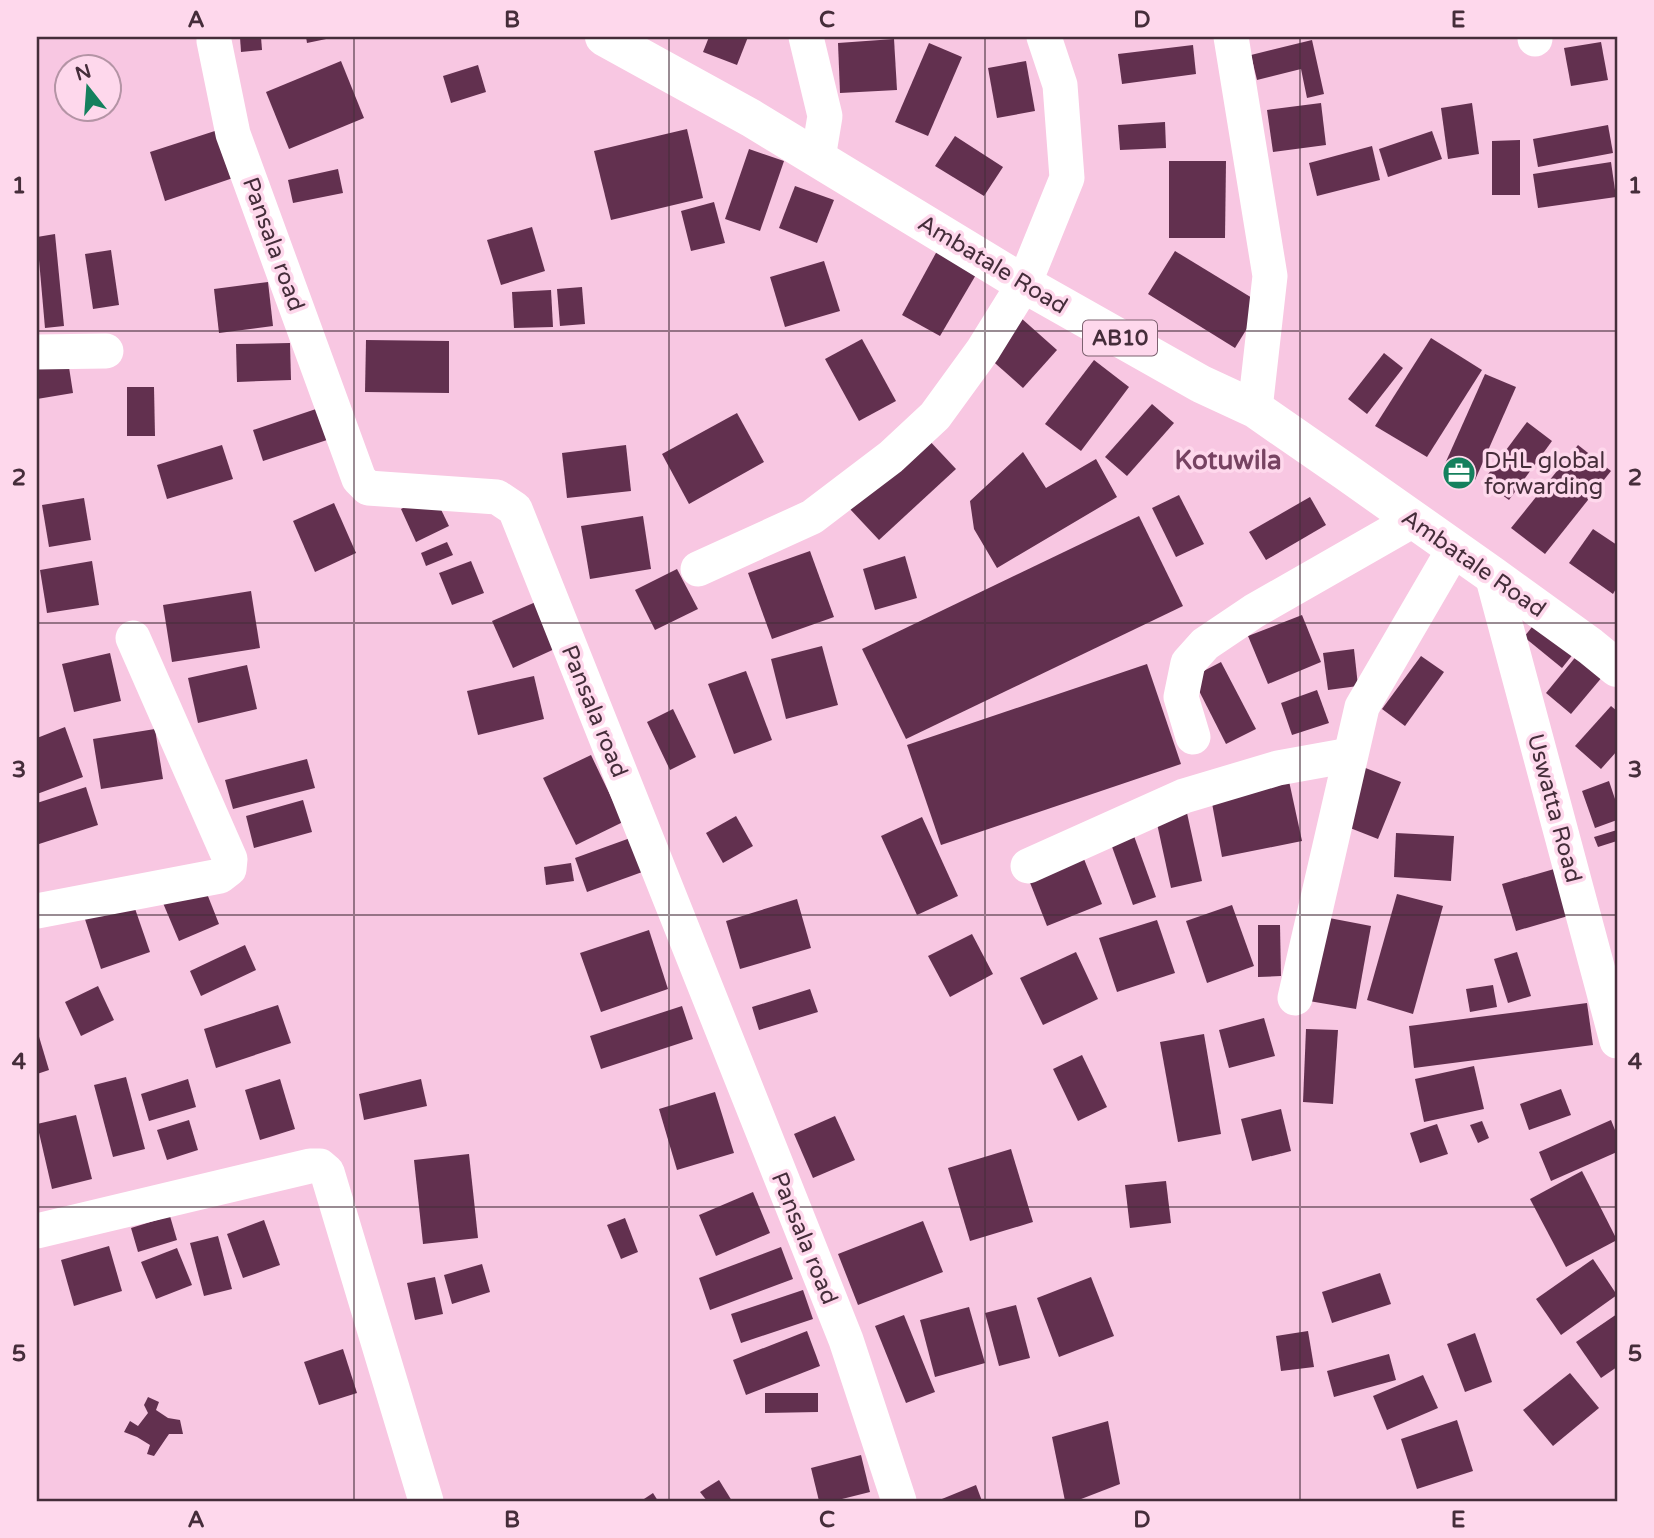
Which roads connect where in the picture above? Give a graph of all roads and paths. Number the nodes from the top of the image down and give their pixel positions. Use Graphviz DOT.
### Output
graph roads {
  1 [pos="214,37"];
  2 [pos="604,37"];
  3 [pos="806,37"];
  4 [pos="1044,37"];
  5 [pos="1231,37"];
  6 [pos="818,158"];
  7 [pos="1024,284"];
  8 [pos="106,351"];
  9 [pos="37,352"];
  10 [pos="1255,409"];
  11 [pos="1413,520"];
  12 [pos="1454,549"];
  13 [pos="698,569"];
  14 [pos="1492,575"];
  15 [pos="133,638"];
  16 [pos="1617,668"];
  17 [pos="1193,737"];
  18 [pos="1350,755"];
  19 [pos="1028,866"];
  20 [pos="37,911"];
  21 [pos="1295,998"];
  22 [pos="1617,1041"];
  23 [pos="37,1231"];
  24 [pos="426,1501"];
  25 [pos="899,1501"];
  1 -- 25 [label="street, Pansala road"];
  2 -- 6 [label="main road, Ambatale Road / AB10"];
  3 -- 6 [label="street"];
  4 -- 7 [label="street"];
  5 -- 10 [label="street"];
  6 -- 7 [label="main road, Ambatale Road / AB10"];
  7 -- 10 [label="main road, Ambatale Road / AB10"];
  7 -- 13 [label="street"];
  8 -- 9 [label="street"];
  10 -- 11 [label="main road, Ambatale Road / AB10"];
  11 -- 12 [label="main road, Ambatale Road / AB10"];
  11 -- 17 [label="street"];
  12 -- 14 [label="main road, Ambatale Road / AB10"];
  12 -- 18 [label="street"];
  14 -- 16 [label="main road, Ambatale Road / AB10"];
  14 -- 22 [label="street, Uswatta Road"];
  15 -- 20 [label="street"];
  18 -- 19 [label="street"];
  18 -- 21 [label="street"];
  23 -- 24 [label="street"];
}
